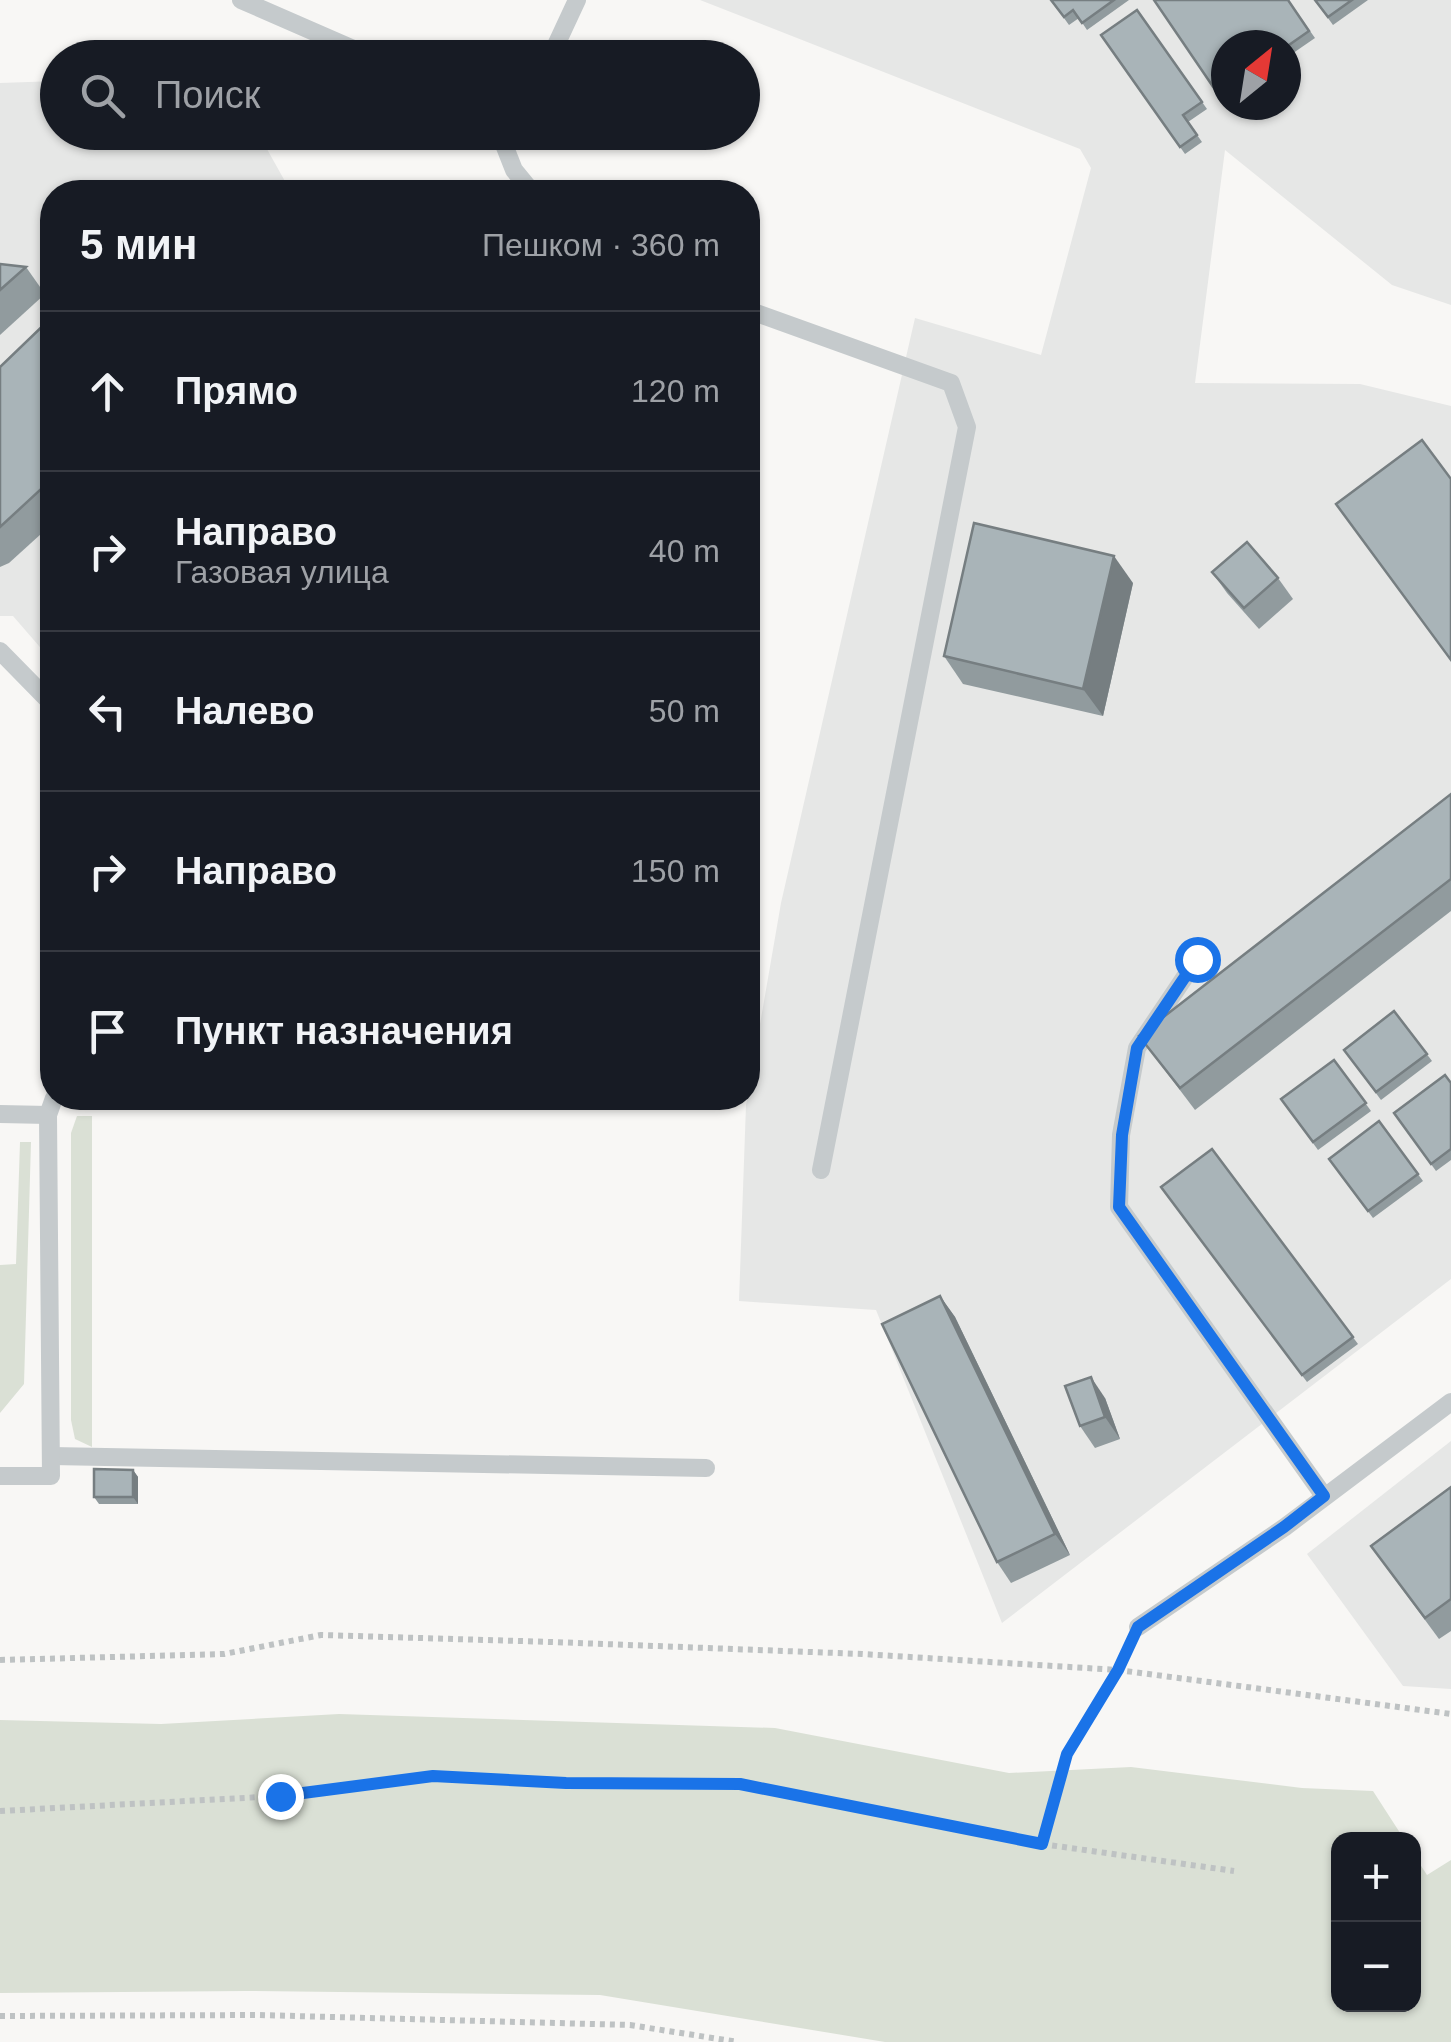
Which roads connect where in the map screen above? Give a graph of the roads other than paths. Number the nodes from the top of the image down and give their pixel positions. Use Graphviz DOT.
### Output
graph roads {
  1 [pos="241,0"];
  2 [pos="577,0"];
  3 [pos="333,40"];
  4 [pos="558,40"];
  5 [pos="507,150"];
  6 [pos="522,180"];
  7 [pos="760,314"];
  8 [pos="0,651"];
  9 [pos="40,692"];
  10 [pos="1197,959"];
  11 [pos="40,1108"];
  12 [pos="51,1110"];
  13 [pos="0,1114"];
  14 [pos="821,1170"];
  15 [pos="1451,1402"];
  16 [pos="51,1456"];
  17 [pos="706,1468"];
  18 [pos="0,1476"];
  19 [pos="1324,1496"];
  20 [pos="1138,1627"];
  1 -- 3 [label="lane"];
  2 -- 4 [label="lane"];
  5 -- 6 [label="lane"];
  7 -- 14 [label="lane"];
  8 -- 9 [label="lane"];
  10 -- 19 [label="lane"];
  11 -- 13 [label="lane"];
  12 -- 16 [label="lane"];
  15 -- 19 [label="lane"];
  16 -- 17 [label="lane"];
  16 -- 18 [label="lane"];
  19 -- 20 [label="lane"];
}
